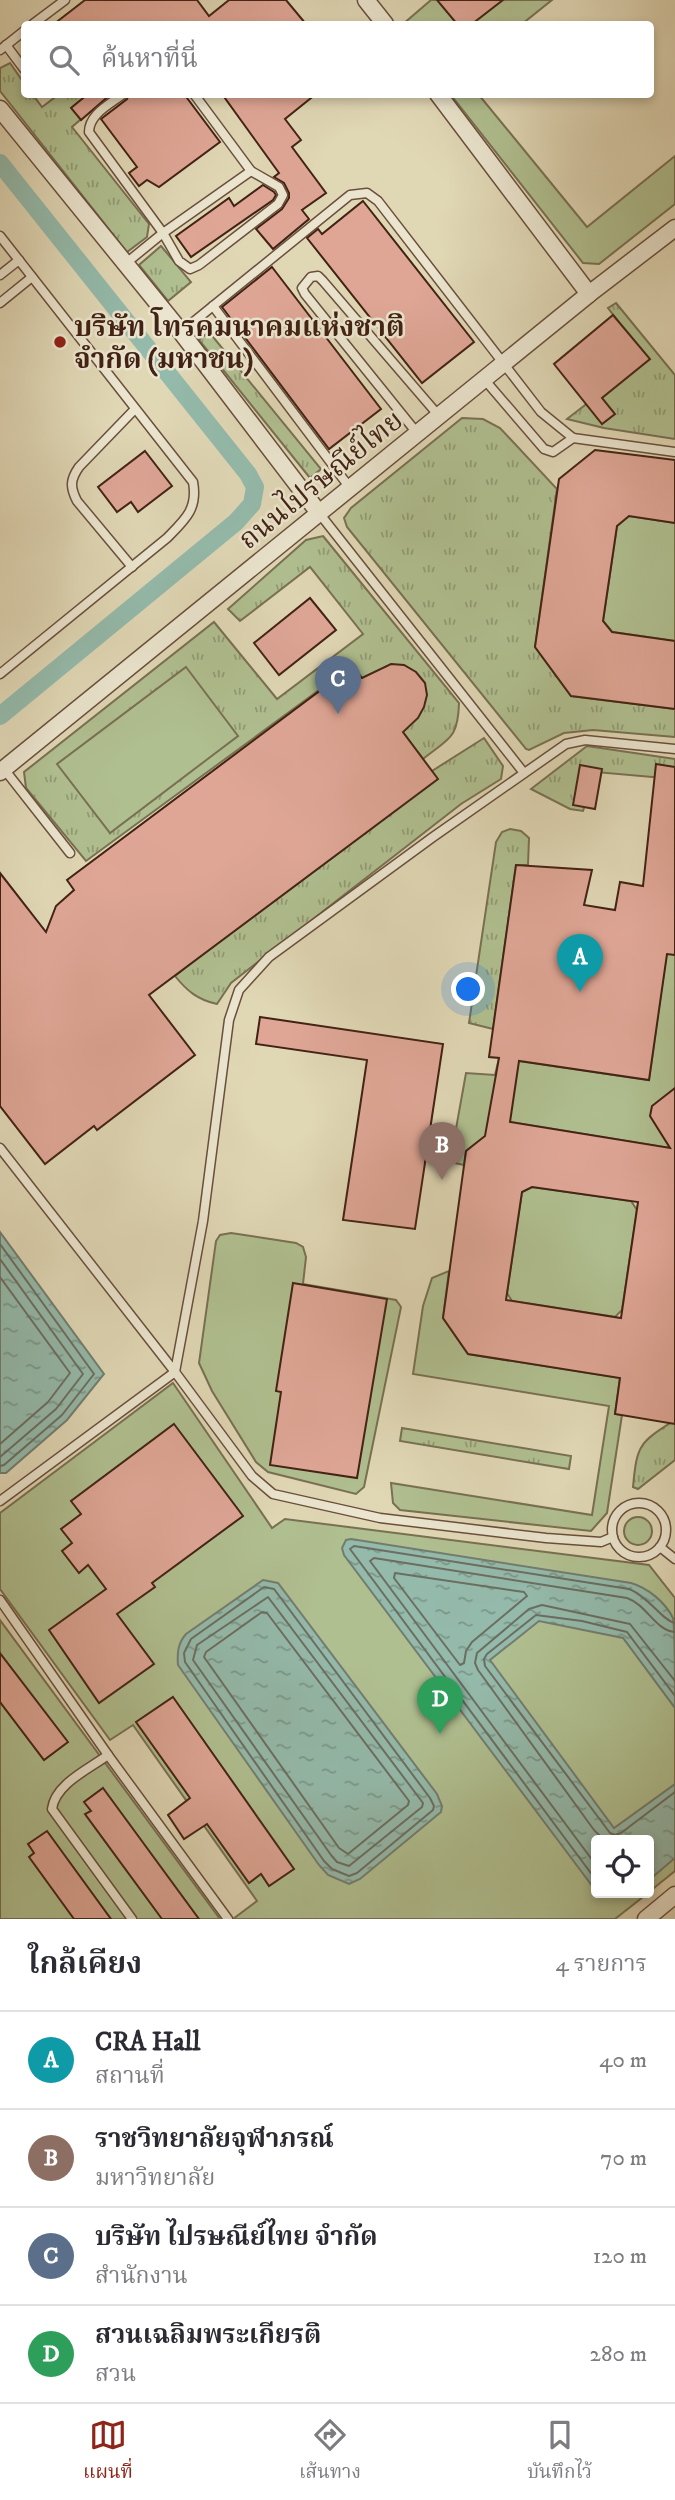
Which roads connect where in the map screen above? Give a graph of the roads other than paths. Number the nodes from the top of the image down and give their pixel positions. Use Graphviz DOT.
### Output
graph roads {
  1 [pos="65,0"];
  2 [pos="366,0"];
  3 [pos="37,21"];
  4 [pos="383,21"];
  5 [pos="21,33"];
  6 [pos="3,48"];
  7 [pos="21,66"];
  8 [pos="119,98"];
  9 [pos="197,98"];
  10 [pos="441,98"];
  11 [pos="0,109"];
  12 [pos="251,171"];
  13 [pos="675,228"];
  14 [pos="163,233"];
  15 [pos="0,236"];
  16 [pos="19,260"];
  17 [pos="125,264"];
  18 [pos="0,275"];
  19 [pos="32,277"];
  20 [pos="589,293"];
  21 [pos="0,303"];
  22 [pos="213,306"];
  23 [pos="181,332"];
  24 [pos="503,363"];
  25 [pos="484,379"];
  26 [pos="135,409"];
  27 [pos="439,416"];
  28 [pos="417,433"];
  29 [pos="573,438"];
  30 [pos="675,452"];
  31 [pos="350,488"];
  32 [pos="319,513"];
  33 [pos="132,567"];
  34 [pos="0,674"];
  35 [pos="675,749"];
  36 [pos="2,771"];
  37 [pos="524,774"];
  38 [pos="70,853"];
  39 [pos="0,1147"];
  40 [pos="175,1372"];
  41 [pos="0,1501"];
  42 [pos="613,1537"];
  43 [pos="660,1547"];
  44 [pos="675,1559"];
  45 [pos="0,1600"];
  46 [pos="108,1755"];
  47 [pos="675,1895"];
  48 [pos="132,1919"];
  49 [pos="228,1919"];
  50 [pos="646,1919"];
  1 -- 3 [label="lane"];
  2 -- 4 [label="street"];
  5 -- 6 [label="lane"];
  6 -- 7 [label="lane"];
  8 -- 14 [label="lane"];
  9 -- 12 [label="lane"];
  10 -- 20 [label="street"];
  11 -- 17 [label="street"];
  12 -- 14 [label="lane"];
  12 -- 14 [label="lane"];
  13 -- 20 [label="street, ถนนไปรษณีย์ไทย"];
  14 -- 17 [label="lane"];
  15 -- 16 [label="lane"];
  16 -- 18 [label="lane"];
  16 -- 19 [label="lane"];
  17 -- 23 [label="street"];
  19 -- 21 [label="lane"];
  19 -- 26 [label="lane"];
  20 -- 24 [label="street, ถนนไปรษณีย์ไทย"];
  22 -- 23 [label="lane"];
  22 -- 24 [label="lane"];
  22 -- 31 [label="lane"];
  23 -- 32 [label="street"];
  24 -- 25 [label="street, ถนนไปรษณีย์ไทย"];
  24 -- 29 [label="lane"];
  25 -- 27 [label="street, ถนนไปรษณีย์ไทย"];
  25 -- 29 [label="lane"];
  26 -- 33 [label="lane"];
  26 -- 33 [label="lane"];
  27 -- 28 [label="street, ถนนไปรษณีย์ไทย"];
  27 -- 28 [label="lane"];
  28 -- 31 [label="street, ถนนไปรษณีย์ไทย"];
  29 -- 30 [label="lane"];
  31 -- 32 [label="street, ถนนไปรษณีย์ไทย"];
  32 -- 36 [label="street, ถนนไปรษณีย์ไทย"];
  32 -- 37 [label="lane"];
  33 -- 34 [label="lane"];
  35 -- 37 [label="lane"];
  36 -- 38 [label="lane"];
  37 -- 40 [label="lane"];
  39 -- 40 [label="lane"];
  40 -- 41 [label="lane"];
  40 -- 42 [label="lane"];
  42 -- 43 [label="lane"];
  42 -- 43 [label="lane"];
  43 -- 44 [label="lane"];
  45 -- 46 [label="lane"];
  46 -- 48 [label="lane"];
  46 -- 49 [label="lane"];
  47 -- 50 [label="street"];
}
